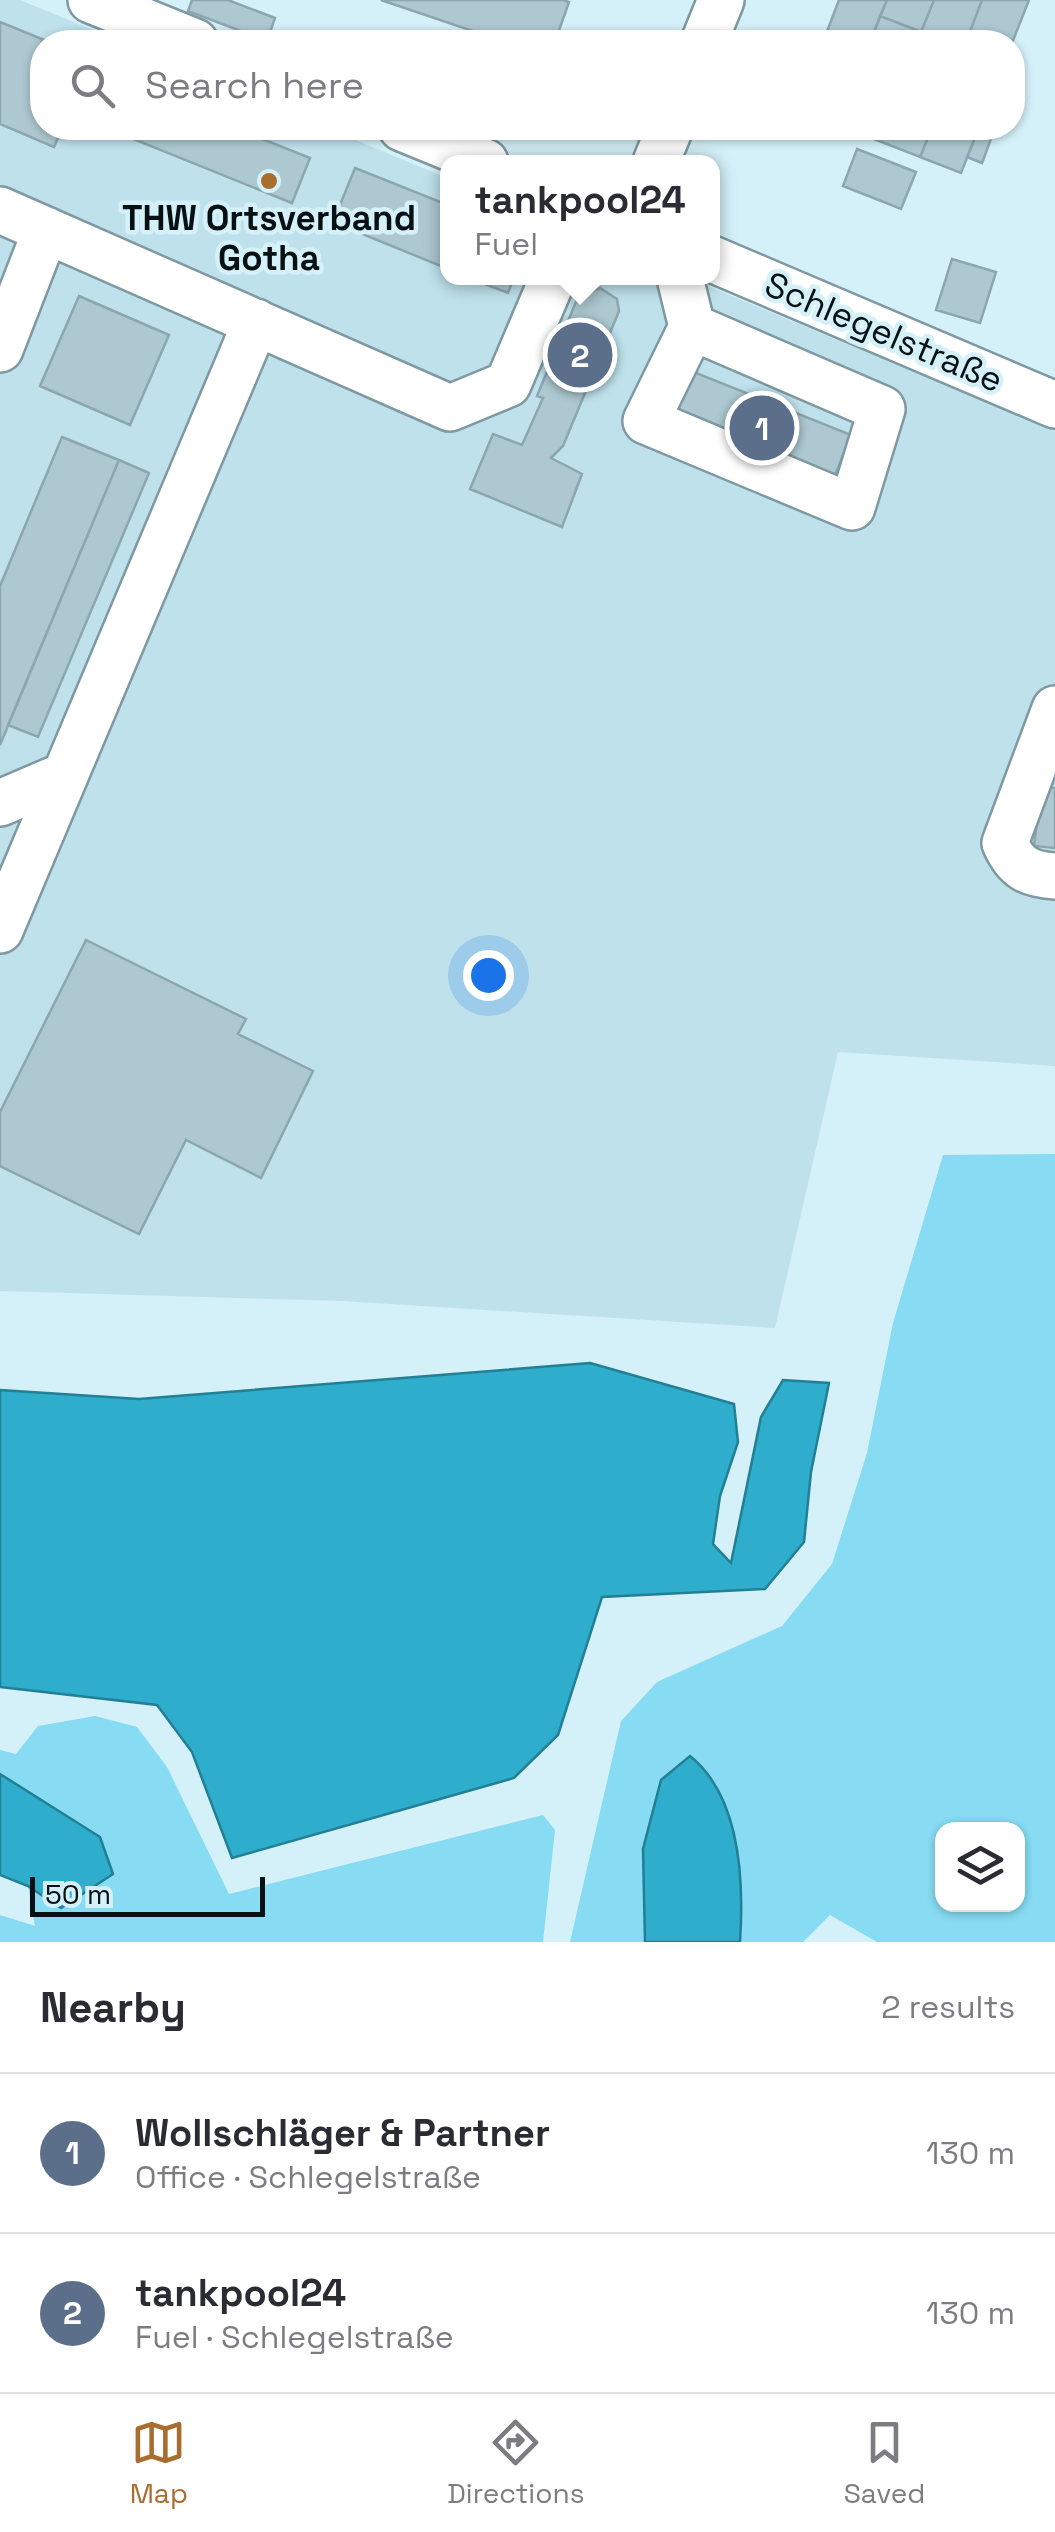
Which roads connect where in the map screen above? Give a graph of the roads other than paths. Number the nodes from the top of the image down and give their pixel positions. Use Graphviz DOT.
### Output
graph roads {
  1 [pos="91,0"];
  2 [pos="721,0"];
  3 [pos="165,30"];
  4 [pos="709,30"];
  5 [pos="431,140"];
  6 [pos="467,155"];
  7 [pos="0,210"];
  8 [pos="46,230"];
  9 [pos="720,262"];
  10 [pos="550,285"];
  11 [pos="682,285"];
  12 [pos="256,322"];
  13 [pos="692,327"];
  14 [pos="0,349"];
  15 [pos="1055,405"];
  16 [pos="1052,728"];
  17 [pos="63,776"];
  18 [pos="0,803"];
  19 [pos="1055,876"];
  20 [pos="0,930"];
  1 -- 3 [label="street"];
  2 -- 4 [label="street"];
  5 -- 6 [label="street"];
  7 -- 8 [label="street"];
  8 -- 12 [label="street"];
  8 -- 14 [label="street"];
  9 -- 15 [label="street, Schlegelstraße"];
  10 -- 12 [label="street"];
  11 -- 13 [label="street"];
  12 -- 17 [label="street"];
  13 -- 13 [label="street"];
  16 -- 19 [label="street"];
  17 -- 18 [label="street"];
  17 -- 20 [label="street"];
}
